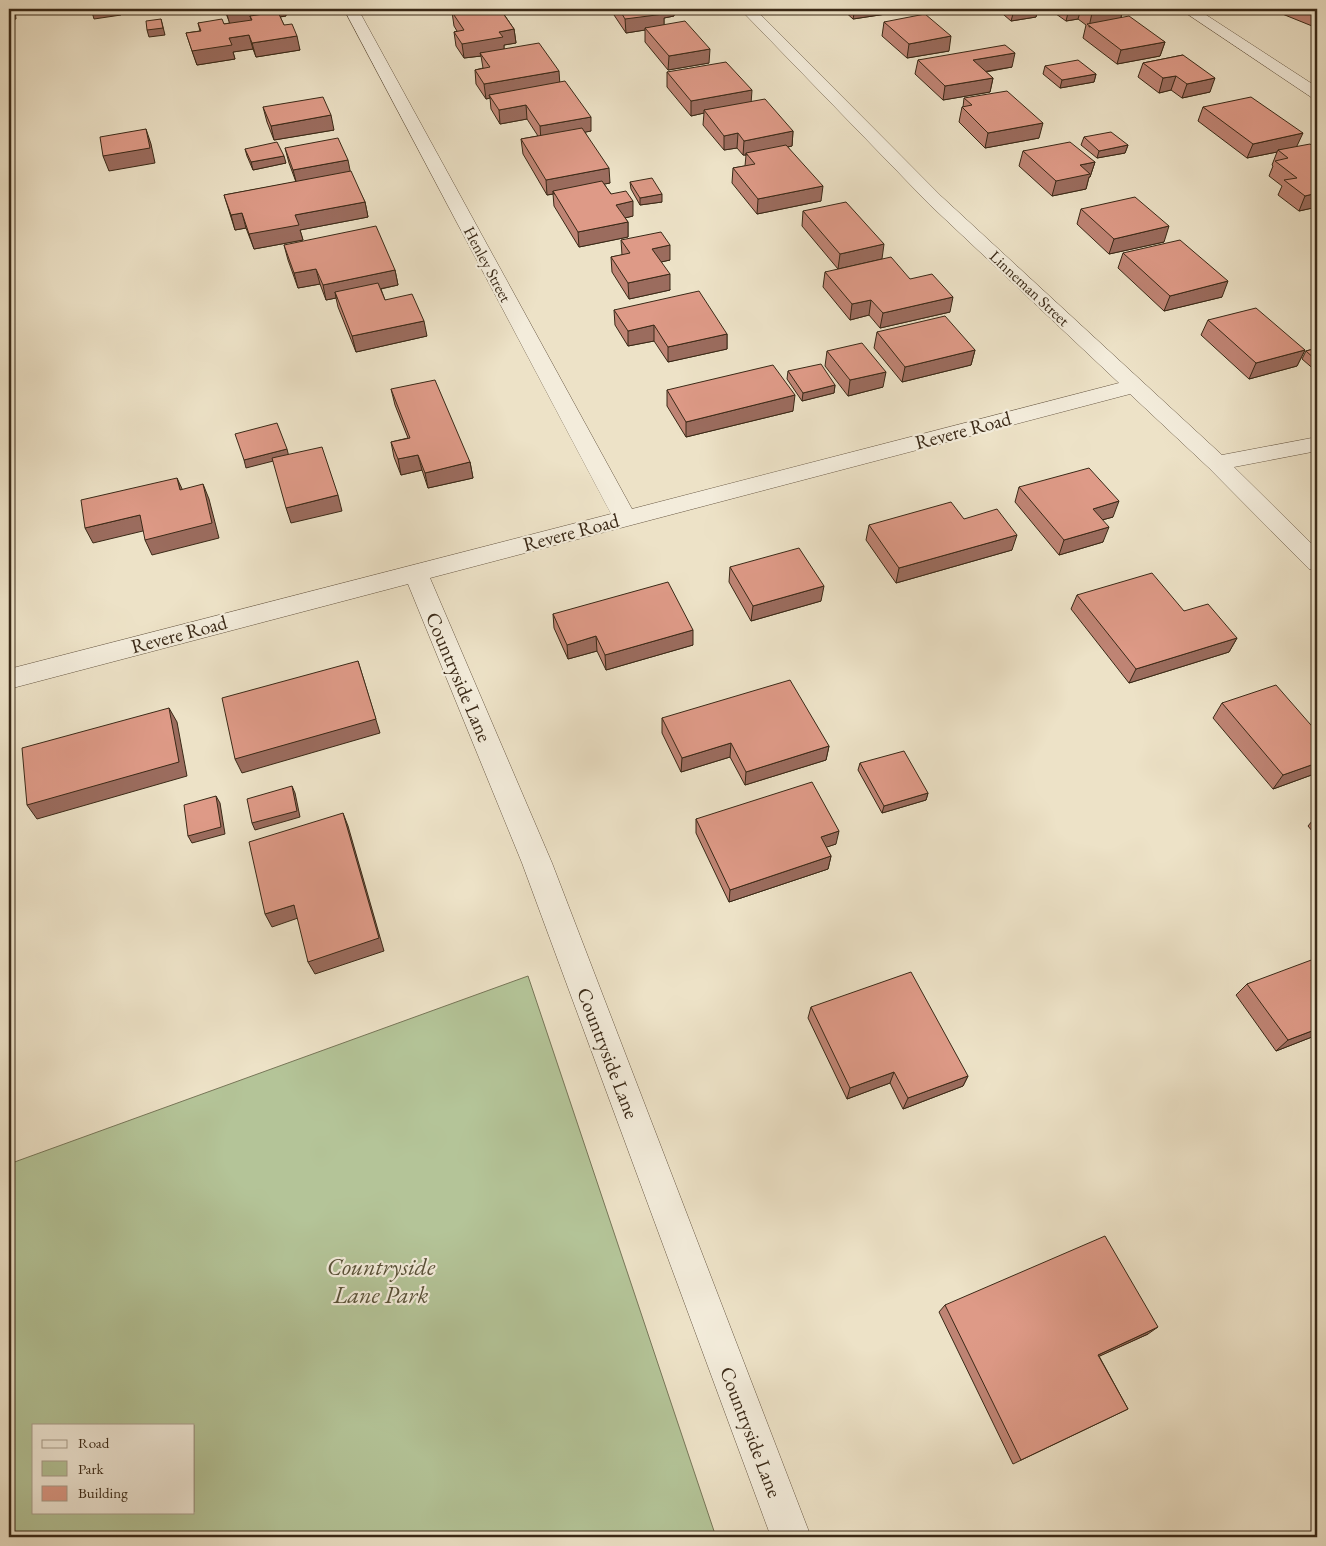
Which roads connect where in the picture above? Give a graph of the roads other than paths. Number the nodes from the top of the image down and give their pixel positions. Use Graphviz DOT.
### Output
graph roads {
  1 [pos="351,9"];
  2 [pos="747,9"];
  3 [pos="1187,9"];
  4 [pos="1273,64"];
  5 [pos="1300,66"];
  6 [pos="1317,94"];
  7 [pos="1134,386"];
  8 [pos="1317,444"];
  9 [pos="1217,463"];
  10 [pos="625,518"];
  11 [pos="1317,563"];
  12 [pos="416,573"];
  13 [pos="9,679"];
  14 [pos="791,1537"];
  1 -- 10 [label="street, Henley Street"];
  2 -- 7 [label="street, Linneman Street"];
  3 -- 4 [label="street"];
  4 -- 5 [label="street"];
  4 -- 6 [label="street"];
  7 -- 9 [label="street, Linneman Street"];
  7 -- 10 [label="street, Revere Road"];
  8 -- 9 [label="street"];
  9 -- 11 [label="street, Linneman Street"];
  10 -- 12 [label="street, Revere Road"];
  12 -- 13 [label="street, Revere Road"];
  12 -- 14 [label="street, Countryside Lane"];
}
